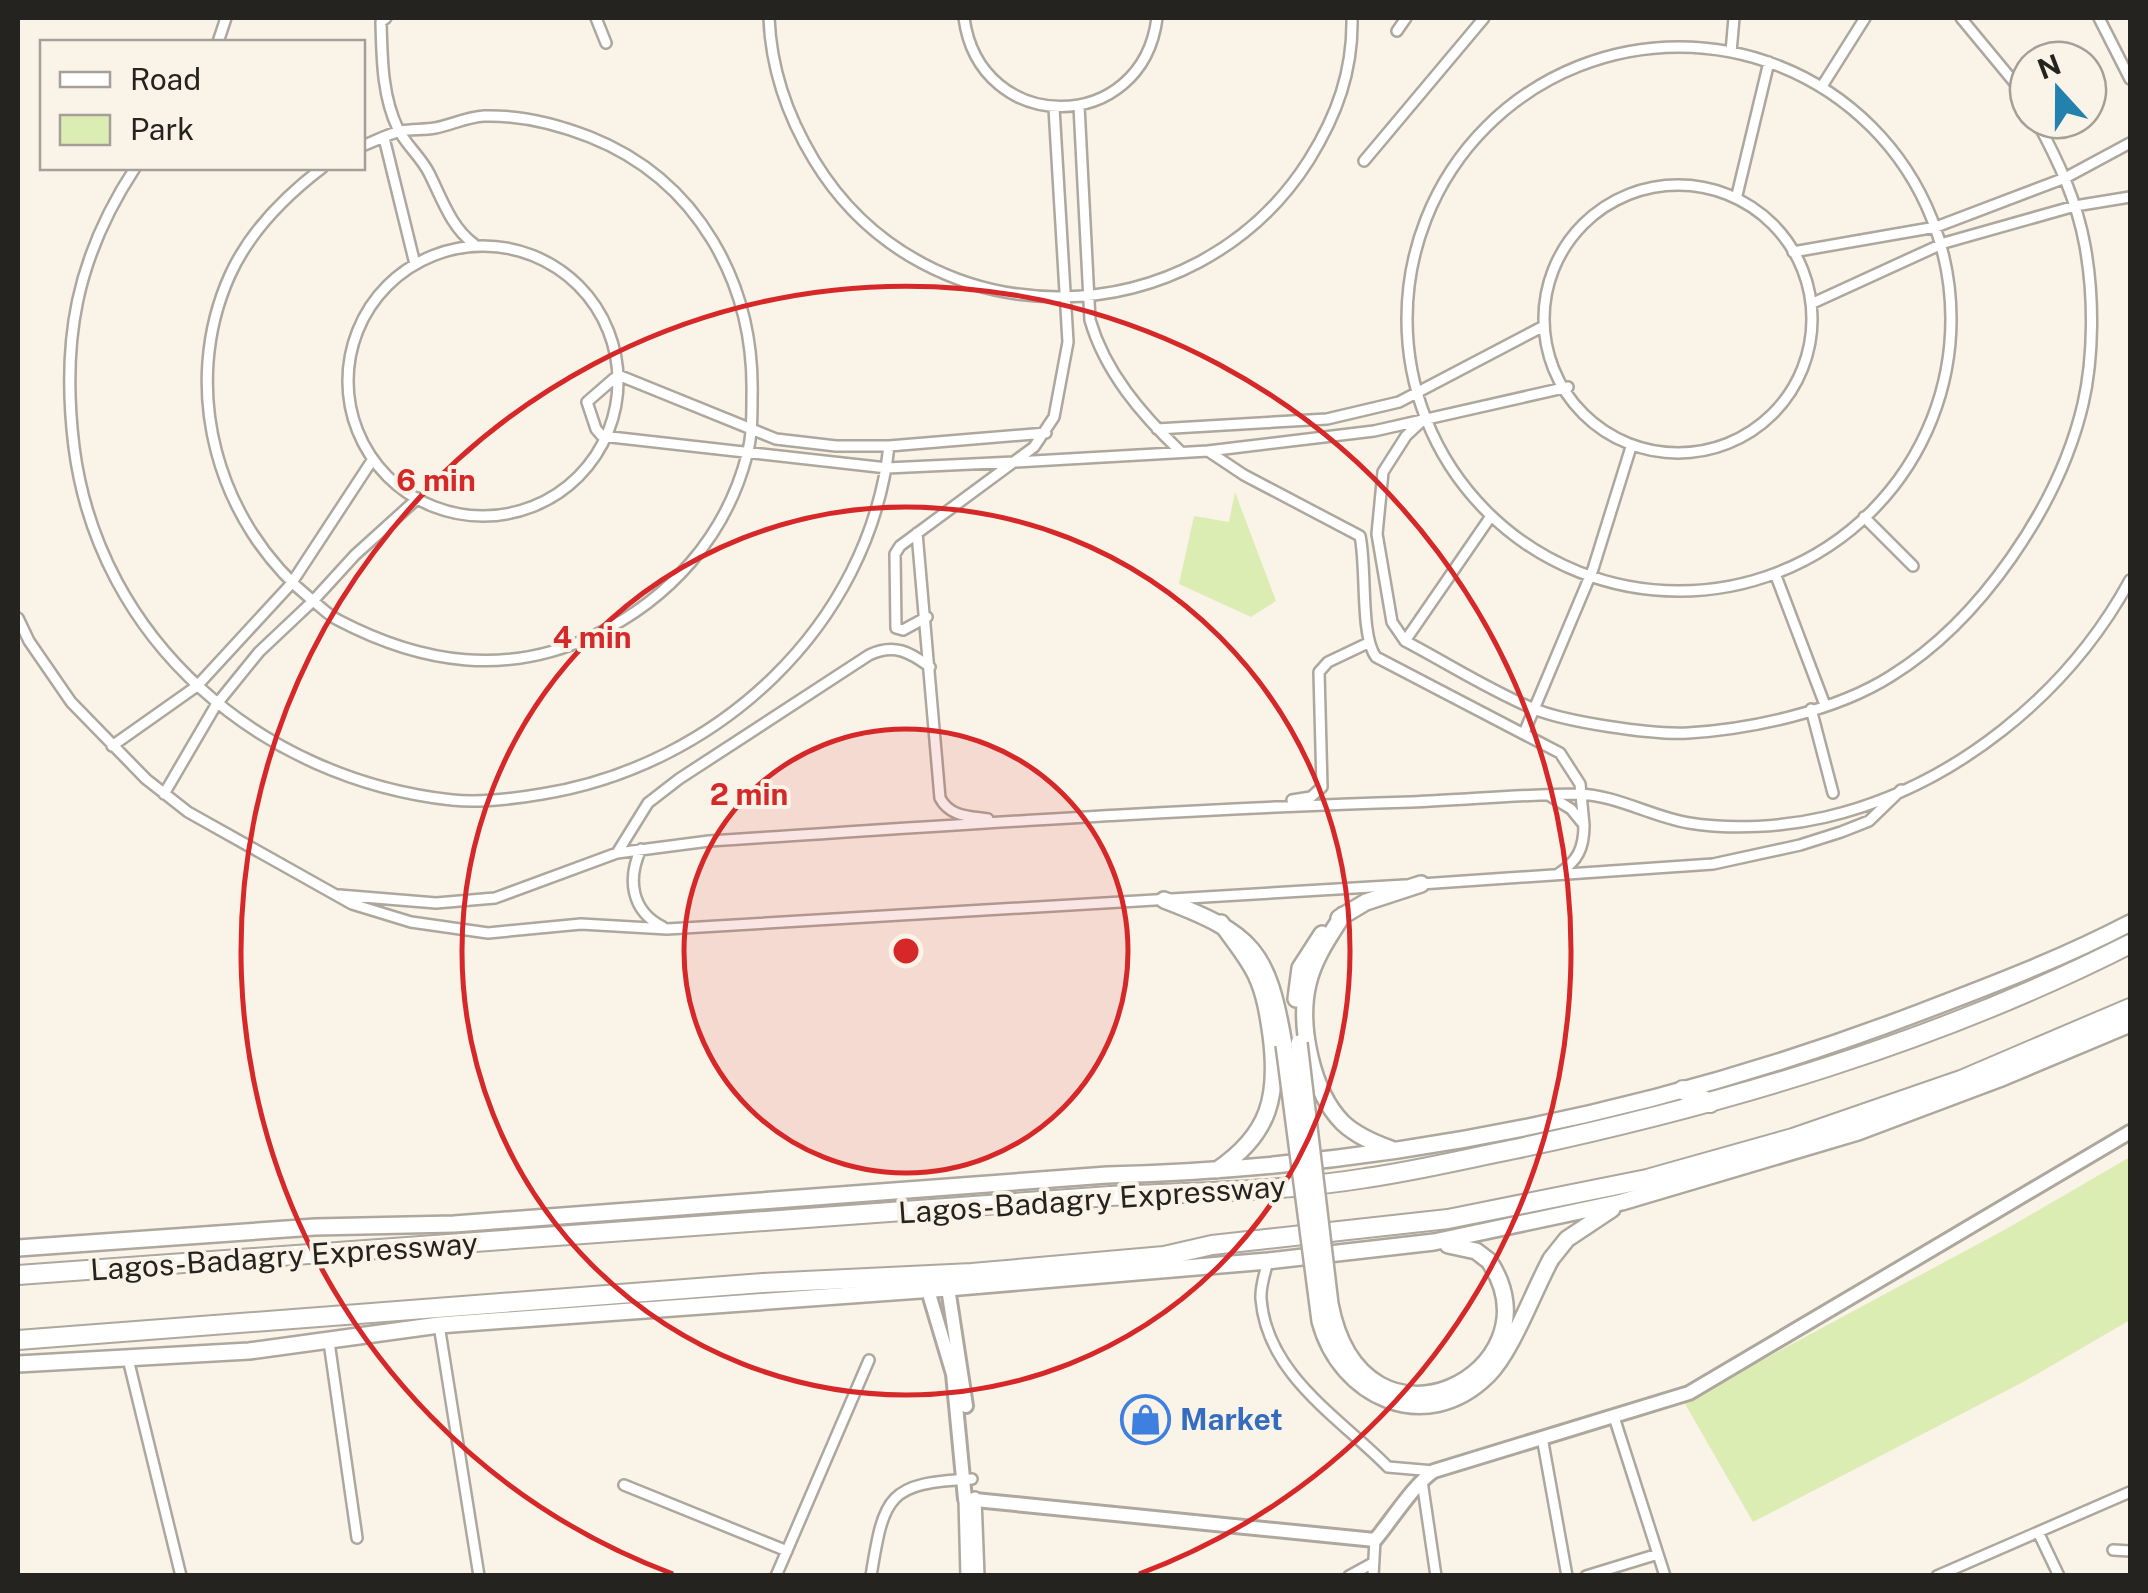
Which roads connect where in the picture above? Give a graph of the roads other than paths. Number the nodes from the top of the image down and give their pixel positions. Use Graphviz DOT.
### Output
graph roads {
  1 [pos="386,18"];
  2 [pos="596,18"];
  3 [pos="769,18"];
  4 [pos="964,18"];
  5 [pos="1157,18"];
  6 [pos="1352,18"];
  7 [pos="1406,18"];
  8 [pos="1484,18"];
  9 [pos="1734,18"];
  10 [pos="1865,18"];
  11 [pos="1961,18"];
  12 [pos="2099,18"];
  13 [pos="1397,31"];
  14 [pos="606,43"];
  15 [pos="1731,52"];
  16 [pos="1768,62"];
  17 [pos="2008,75"];
  18 [pos="2130,79"];
  19 [pos="1824,83"];
  20 [pos="1079,106"];
  21 [pos="1054,108"];
  22 [pos="399,131"];
  23 [pos="384,138"];
  24 [pos="2046,140"];
  25 [pos="2130,143"];
  26 [pos="365,145"];
  27 [pos="1364,161"];
  28 [pos="134,170"];
  29 [pos="319,170"];
  30 [pos="2065,178"];
  31 [pos="1736,195"];
  32 [pos="2130,197"];
  33 [pos="2076,206"];
  34 [pos="1936,228"];
  35 [pos="1944,242"];
  36 [pos="474,244"];
  37 [pos="1793,252"];
  38 [pos="415,264"];
  39 [pos="1089,297"];
  40 [pos="1066,298"];
  41 [pos="1812,303"];
  42 [pos="1542,327"];
  43 [pos="618,375"];
  44 [pos="1568,388"];
  45 [pos="1416,391"];
  46 [pos="1425,418"];
  47 [pos="751,428"];
  48 [pos="1158,430"];
  49 [pos="1046,434"];
  50 [pos="606,437"];
  51 [pos="889,446"];
  52 [pos="1631,447"];
  53 [pos="1180,451"];
  54 [pos="1208,451"];
  55 [pos="748,454"];
  56 [pos="371,462"];
  57 [pos="1014,462"];
  58 [pos="887,468"];
  59 [pos="418,498"];
  60 [pos="1864,518"];
  61 [pos="1489,519"];
  62 [pos="917,533"];
  63 [pos="1913,566"];
  64 [pos="1776,576"];
  65 [pos="1588,580"];
  66 [pos="2130,580"];
  67 [pos="292,584"];
  68 [pos="313,601"];
  69 [pos="927,617"];
  70 [pos="18,618"];
  71 [pos="1406,641"];
  72 [pos="1368,643"];
  73 [pos="930,666"];
  74 [pos="196,686"];
  75 [pos="216,704"];
  76 [pos="1826,704"];
  77 [pos="1535,710"];
  78 [pos="1811,710"];
  79 [pos="1524,733"];
  80 [pos="112,746"];
  81 [pos="1901,790"];
  82 [pos="1833,793"];
  83 [pos="164,794"];
  84 [pos="1583,794"];
  85 [pos="1550,796"];
  86 [pos="1262,806"];
  87 [pos="1007,822"];
  88 [pos="1584,826"];
  89 [pos="641,849"];
  90 [pos="617,852"];
  91 [pos="1556,875"];
  92 [pos="1420,884"];
  93 [pos="331,894"];
  94 [pos="1164,900"];
  95 [pos="1343,915"];
  96 [pos="1221,923"];
  97 [pos="2130,923"];
  98 [pos="667,929"];
  99 [pos="2130,944"];
  100 [pos="2130,1008"];
  101 [pos="2130,1024"];
  102 [pos="1292,1044"];
  103 [pos="1683,1090"];
  104 [pos="1710,1103"];
  105 [pos="2130,1132"];
  106 [pos="1400,1151"];
  107 [pos="1214,1172"];
  108 [pos="1622,1202"];
  109 [pos="1434,1242"];
  110 [pos="18,1248"];
  111 [pos="1268,1261"];
  112 [pos="18,1275"];
  113 [pos="927,1287"];
  114 [pos="948,1288"];
  115 [pos="439,1325"];
  116 [pos="18,1340"];
  117 [pos="329,1342"];
  118 [pos="128,1359"];
  119 [pos="869,1360"];
  120 [pos="18,1364"];
  121 [pos="1614,1417"];
  122 [pos="1542,1437"];
  123 [pos="1428,1475"];
  124 [pos="968,1479"];
  125 [pos="624,1485"];
  126 [pos="2130,1492"];
  127 [pos="970,1499"];
  128 [pos="2039,1534"];
  129 [pos="358,1538"];
  130 [pos="1375,1540"];
  131 [pos="2113,1550"];
  132 [pos="787,1551"];
  133 [pos="2130,1551"];
  134 [pos="1658,1554"];
  135 [pos="1371,1564"];
  136 [pos="973,1572"];
  137 [pos="181,1576"];
  138 [pos="478,1576"];
  139 [pos="776,1576"];
  140 [pos="871,1576"];
  141 [pos="1349,1576"];
  142 [pos="1373,1576"];
  143 [pos="1436,1576"];
  144 [pos="1567,1576"];
  145 [pos="1586,1576"];
  146 [pos="1665,1576"];
  147 [pos="1936,1576"];
  148 [pos="2059,1576"];
  1 -- 22 [label="street"];
  2 -- 14 [label="street"];
  3 -- 40 [label="street"];
  4 -- 21 [label="street"];
  5 -- 20 [label="street"];
  6 -- 39 [label="street"];
  7 -- 13 [label="street"];
  8 -- 27 [label="street"];
  9 -- 15 [label="street"];
  10 -- 19 [label="street"];
  11 -- 17 [label="street"];
  12 -- 18 [label="street"];
  15 -- 16 [label="street"];
  15 -- 45 [label="street"];
  16 -- 19 [label="street"];
  16 -- 31 [label="street"];
  19 -- 34 [label="street"];
  20 -- 21 [label="street"];
  20 -- 39 [label="street"];
  21 -- 40 [label="street"];
  22 -- 23 [label="street"];
  22 -- 36 [label="street"];
  22 -- 47 [label="street"];
  23 -- 26 [label="street"];
  23 -- 38 [label="street"];
  24 -- 30 [label="street"];
  25 -- 30 [label="street"];
  28 -- 74 [label="street"];
  29 -- 67 [label="street"];
  30 -- 33 [label="street"];
  30 -- 34 [label="street"];
  31 -- 37 [label="street"];
  31 -- 42 [label="street"];
  32 -- 33 [label="street"];
  33 -- 35 [label="street"];
  33 -- 76 [label="street"];
  34 -- 35 [label="street"];
  34 -- 37 [label="street"];
  35 -- 41 [label="street"];
  35 -- 60 [label="street"];
  36 -- 38 [label="street"];
  36 -- 43 [label="street"];
  37 -- 41 [label="street"];
  38 -- 56 [label="street"];
  39 -- 40 [label="street"];
  39 -- 48 [label="street"];
  40 -- 49 [label="street"];
  41 -- 52 [label="street"];
  42 -- 44 [label="street"];
  42 -- 45 [label="street"];
  43 -- 47 [label="street"];
  43 -- 50 [label="street"];
  43 -- 50 [label="street"];
  44 -- 46 [label="street"];
  44 -- 52 [label="street"];
  45 -- 46 [label="street"];
  45 -- 48 [label="street"];
  46 -- 54 [label="street"];
  46 -- 61 [label="street"];
  46 -- 71 [label="street"];
  47 -- 51 [label="street"];
  47 -- 55 [label="street"];
  48 -- 53 [label="street"];
  49 -- 51 [label="street"];
  49 -- 57 [label="street"];
  50 -- 55 [label="street"];
  50 -- 59 [label="street"];
  51 -- 58 [label="street"];
  52 -- 65 [label="street"];
  53 -- 54 [label="street"];
  53 -- 57 [label="street"];
  54 -- 72 [label="street"];
  55 -- 58 [label="street"];
  55 -- 68 [label="street"];
  56 -- 59 [label="street"];
  56 -- 67 [label="street"];
  57 -- 58 [label="street"];
  57 -- 62 [label="street"];
  58 -- 75 [label="street"];
  59 -- 68 [label="street"];
  60 -- 63 [label="street"];
  60 -- 64 [label="street"];
  61 -- 65 [label="street"];
  61 -- 71 [label="street"];
  62 -- 69 [label="street"];
  62 -- 69 [label="street"];
  64 -- 65 [label="street"];
  64 -- 76 [label="street"];
  65 -- 77 [label="street"];
  66 -- 81 [label="street"];
  67 -- 68 [label="street"];
  67 -- 74 [label="street"];
  68 -- 75 [label="street"];
  69 -- 73 [label="street"];
  70 -- 80 [label="street"];
  71 -- 77 [label="street"];
  72 -- 79 [label="street"];
  72 -- 86 [label="street"];
  73 -- 87 [label="street"];
  73 -- 90 [label="street"];
  74 -- 75 [label="street"];
  74 -- 80 [label="street"];
  75 -- 83 [label="street"];
  76 -- 78 [label="street"];
  77 -- 78 [label="street"];
  77 -- 79 [label="street"];
  78 -- 82 [label="street"];
  79 -- 84 [label="street"];
  80 -- 83 [label="street"];
  81 -- 84 [label="street"];
  81 -- 91 [label="street"];
  83 -- 93 [label="street"];
  84 -- 85 [label="street"];
  84 -- 88 [label="street"];
  85 -- 86 [label="street"];
  85 -- 88 [label="street"];
  86 -- 87 [label="street"];
  87 -- 89 [label="street"];
  88 -- 91 [label="street"];
  89 -- 90 [label="street"];
  89 -- 98 [label="street"];
  90 -- 93 [label="street"];
  91 -- 92 [label="street"];
  92 -- 94 [label="street"];
  92 -- 95 [label="main road"];
  93 -- 98 [label="street"];
  94 -- 96 [label="main road"];
  94 -- 98 [label="street"];
  95 -- 102 [label="main road"];
  95 -- 106 [label="main road"];
  96 -- 102 [label="main road"];
  96 -- 107 [label="main road"];
  97 -- 103 [label="main road, Lagos-Badagry Expressway"];
  99 -- 104 [label="highway, Lagos-Badagry Expressway"];
  100 -- 116 [label="highway, Lagos-Badagry Expressway"];
  101 -- 108 [label="main road"];
  102 -- 108 [label="main road, bridge"];
  102 -- 109 [label="main road, bridge"];
  103 -- 104 [label="highway"];
  103 -- 106 [label="main road, Lagos-Badagry Expressway"];
  104 -- 112 [label="highway, Lagos-Badagry Expressway"];
  105 -- 121 [label="main road"];
  106 -- 107 [label="main road, Lagos-Badagry Expressway"];
  107 -- 110 [label="main road, Lagos-Badagry Expressway"];
  108 -- 109 [label="main road"];
  109 -- 111 [label="main road"];
  111 -- 114 [label="main road"];
  111 -- 123 [label="street"];
  113 -- 114 [label="main road"];
  113 -- 115 [label="main road"];
  113 -- 124 [label="main road"];
  114 -- 124 [label="main road"];
  115 -- 117 [label="main road"];
  115 -- 138 [label="street"];
  117 -- 118 [label="main road"];
  117 -- 129 [label="street"];
  118 -- 120 [label="main road"];
  118 -- 137 [label="street"];
  119 -- 132 [label="street"];
  121 -- 122 [label="main road"];
  121 -- 134 [label="street"];
  122 -- 123 [label="main road"];
  122 -- 144 [label="street"];
  123 -- 130 [label="main road"];
  123 -- 143 [label="street"];
  124 -- 127 [label="main road"];
  124 -- 140 [label="street"];
  125 -- 132 [label="street"];
  126 -- 128 [label="street"];
  127 -- 130 [label="main road"];
  127 -- 136 [label="street"];
  128 -- 147 [label="street"];
  128 -- 148 [label="street"];
  130 -- 135 [label="street"];
  131 -- 133 [label="street"];
  132 -- 139 [label="street"];
  134 -- 145 [label="street"];
  134 -- 146 [label="street"];
  135 -- 141 [label="street"];
  135 -- 142 [label="street"];
}
